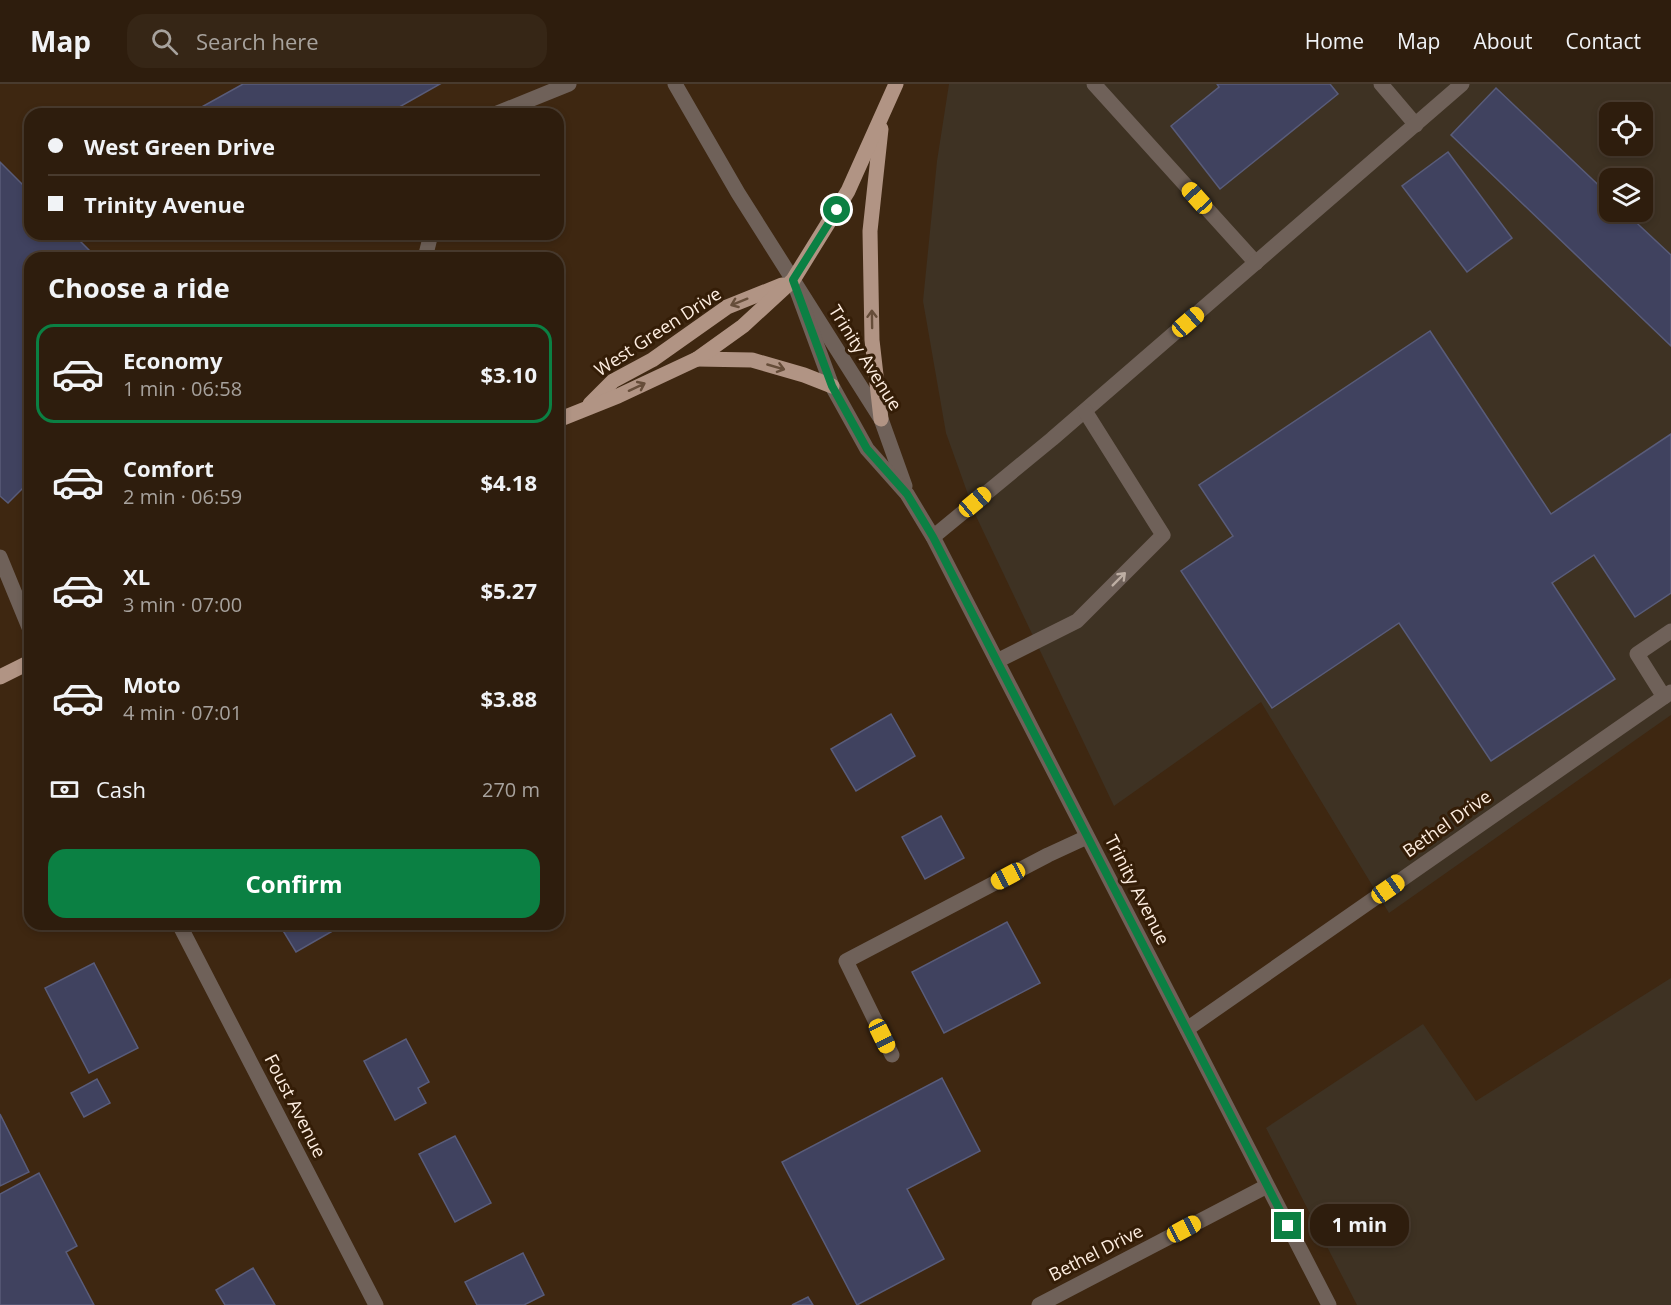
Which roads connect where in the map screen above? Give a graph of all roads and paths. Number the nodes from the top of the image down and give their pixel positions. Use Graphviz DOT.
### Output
graph roads {
  1 [pos="569,84"];
  2 [pos="675,84"];
  3 [pos="896,84"];
  4 [pos="1094,84"];
  5 [pos="1381,84"];
  6 [pos="1462,84"];
  7 [pos="510,108"];
  8 [pos="883,116"];
  9 [pos="1416,124"];
  10 [pos="1256,262"];
  11 [pos="793,280"];
  12 [pos="697,358"];
  13 [pos="832,386"];
  14 [pos="583,410"];
  15 [pos="1085,411"];
  16 [pos="564,418"];
  17 [pos="881,418"];
  18 [pos="907,494"];
  19 [pos="933,537"];
  20 [pos="0,557"];
  21 [pos="24,615"];
  22 [pos="1671,631"];
  23 [pos="997,661"];
  24 [pos="24,665"];
  25 [pos="0,677"];
  26 [pos="1668,695"];
  27 [pos="1087,837"];
  28 [pos="182,930"];
  29 [pos="1187,1029"];
  30 [pos="892,1055"];
  31 [pos="1267,1186"];
  32 [pos="376,1305"];
  33 [pos="1039,1305"];
  34 [pos="1329,1305"];
  1 -- 7 [label="street"];
  2 -- 11 [label="street, Trinity Avenue"];
  3 -- 8 [label="main road, West Green Drive"];
  4 -- 10 [label="street"];
  5 -- 9 [label="street"];
  6 -- 9 [label="street"];
  8 -- 11 [label="main road, West Green Drive"];
  17 -- 8 [label="main road, one-way"];
  9 -- 10 [label="street"];
  10 -- 15 [label="street"];
  11 -- 12 [label="main road, West Green Drive"];
  11 -- 13 [label="street, Trinity Avenue"];
  11 -- 14 [label="main road, West Green Drive, one-way"];
  11 -- 17 [label="street, Trinity Avenue"];
  12 -- 13 [label="main road, one-way"];
  14 -- 12 [label="main road, West Green Drive, one-way"];
  13 -- 18 [label="street, Trinity Avenue"];
  14 -- 16 [label="main road, West Green Drive"];
  15 -- 19 [label="street"];
  23 -- 15 [label="street, one-way"];
  17 -- 18 [label="street, Trinity Avenue"];
  18 -- 19 [label="street, Trinity Avenue"];
  19 -- 23 [label="street, Trinity Avenue"];
  20 -- 21 [label="street"];
  22 -- 26 [label="street"];
  23 -- 27 [label="street, Trinity Avenue"];
  24 -- 25 [label="main road"];
  26 -- 29 [label="street, Bethel Drive"];
  27 -- 29 [label="street, Trinity Avenue"];
  27 -- 30 [label="street"];
  28 -- 32 [label="street, Foust Avenue"];
  29 -- 31 [label="street, Trinity Avenue"];
  31 -- 33 [label="street, Bethel Drive"];
  31 -- 34 [label="street, Trinity Avenue"];
}
